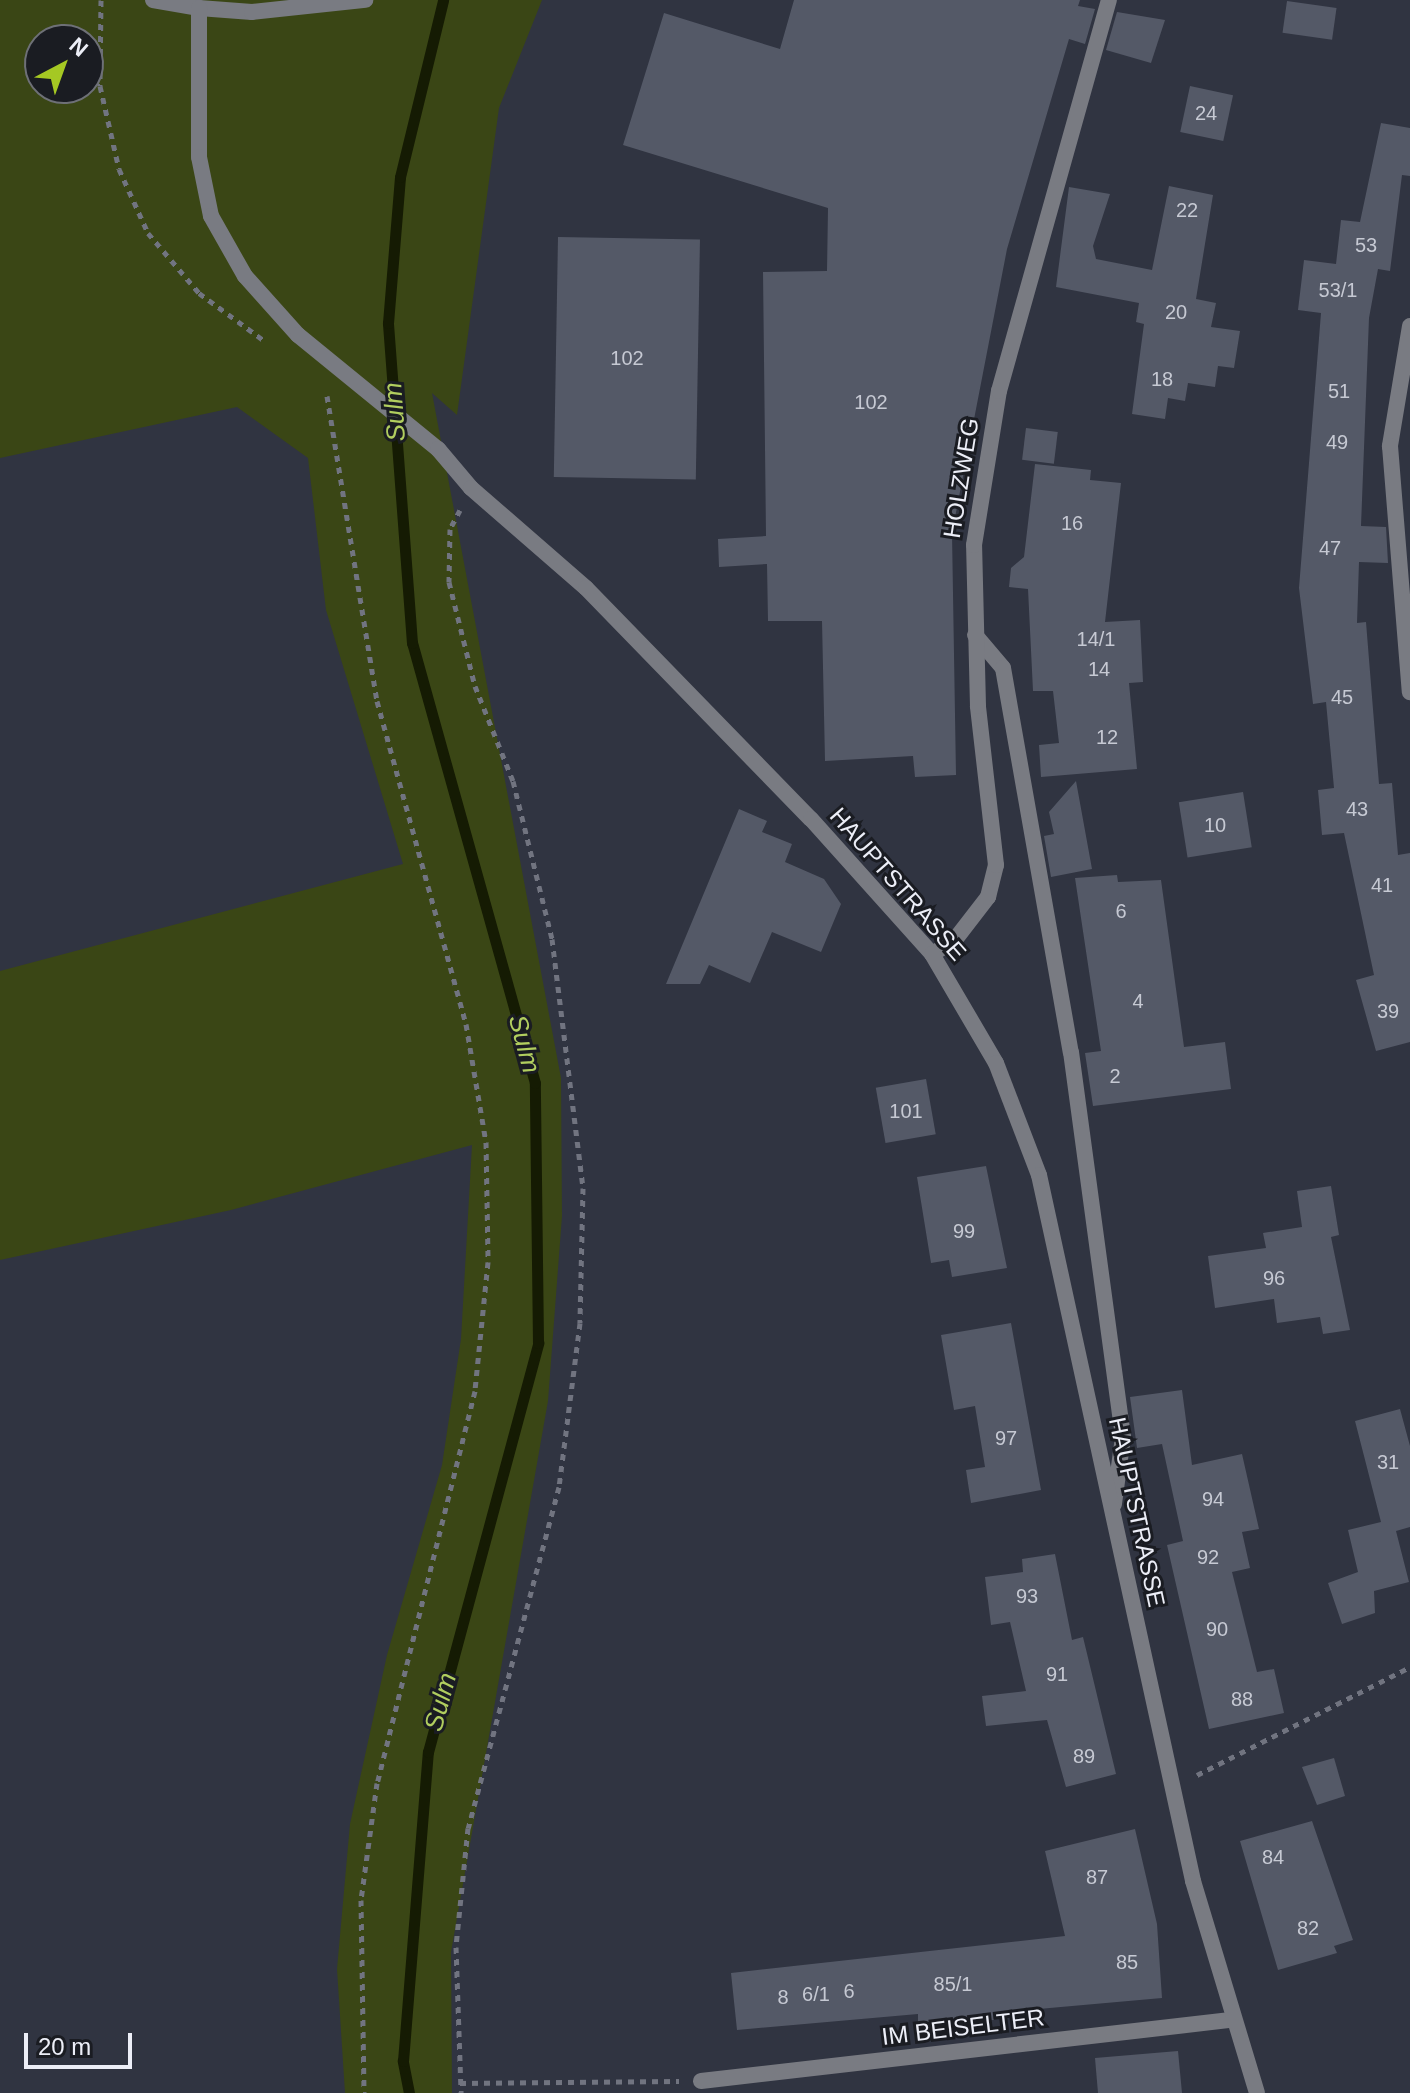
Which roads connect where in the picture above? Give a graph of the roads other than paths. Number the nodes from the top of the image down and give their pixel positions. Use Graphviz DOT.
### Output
graph roads {
  1 [pos="153,0"];
  2 [pos="365,0"];
  3 [pos="1109,0"];
  4 [pos="199,8"];
  5 [pos="1410,326"];
  6 [pos="975,635"];
  7 [pos="1410,692"];
  8 [pos="932,954"];
  9 [pos="1114,1504"];
  10 [pos="1230,2020"];
  11 [pos="701,2081"];
  12 [pos="1257,2093"];
  1 -- 4 [label="street"];
  2 -- 4 [label="street"];
  3 -- 6 [label="street, HOLZWEG"];
  4 -- 8 [label="street, HAUPTSTRASSE"];
  5 -- 7 [label="street"];
  6 -- 8 [label="street, HOLZWEG"];
  6 -- 9 [label="street"];
  8 -- 9 [label="street, HAUPTSTRASSE"];
  9 -- 10 [label="street, HAUPTSTRASSE"];
  10 -- 11 [label="street, IM BEISELTER"];
  10 -- 12 [label="street, HAUPTSTRASSE"];
}
